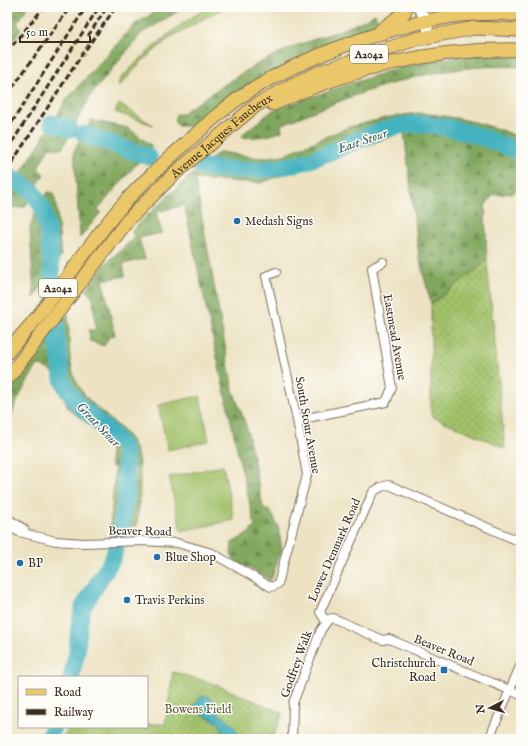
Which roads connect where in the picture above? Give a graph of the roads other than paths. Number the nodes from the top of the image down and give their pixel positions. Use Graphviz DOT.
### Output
graph roads {
  1 [pos="406,7"];
  2 [pos="418,7"];
  3 [pos="428,7"];
  4 [pos="521,15"];
  5 [pos="426,20"];
  6 [pos="521,30"];
  7 [pos="375,35"];
  8 [pos="429,36"];
  9 [pos="521,50"];
  10 [pos="232,125"];
  11 [pos="383,262"];
  12 [pos="276,272"];
  13 [pos="7,353"];
  14 [pos="7,379"];
  15 [pos="297,420"];
  16 [pos="7,518"];
  17 [pos="7,526"];
  18 [pos="42,538"];
  19 [pos="521,542"];
  20 [pos="274,586"];
  21 [pos="326,622"];
  22 [pos="521,664"];
  23 [pos="509,690"];
  24 [pos="521,695"];
  25 [pos="292,739"];
  26 [pos="489,739"];
  1 -- 7 [label="main road, Avenue Jacques Faucheux / A2042"];
  2 -- 5 [label="street"];
  3 -- 5 [label="street"];
  4 -- 5 [label="main road, Avenue Jacques Faucheux / A2042"];
  5 -- 7 [label="main road, Avenue Jacques Faucheux / A2042"];
  5 -- 8 [label="street"];
  6 -- 8 [label="main road, Avenue Jacques Faucheux / A2042"];
  7 -- 13 [label="main road, Avenue Jacques Faucheux / A2042"];
  8 -- 10 [label="main road, Avenue Jacques Faucheux / A2042"];
  9 -- 10 [label="main road"];
  10 -- 14 [label="main road, Avenue Jacques Faucheux / A2042"];
  11 -- 15 [label="street, Eastmead Avenue"];
  12 -- 15 [label="street, South Stour Avenue"];
  15 -- 20 [label="street, South Stour Avenue"];
  16 -- 18 [label="street, Beaver Road"];
  17 -- 18 [label="street, Beaver Road"];
  18 -- 20 [label="street, Beaver Road"];
  19 -- 21 [label="street, Lower Denmark Road"];
  21 -- 23 [label="street, Beaver Road"];
  21 -- 25 [label="street, Godfrey Walk"];
  22 -- 23 [label="street"];
  23 -- 24 [label="street, Beaver Road"];
  23 -- 26 [label="street"];
}
